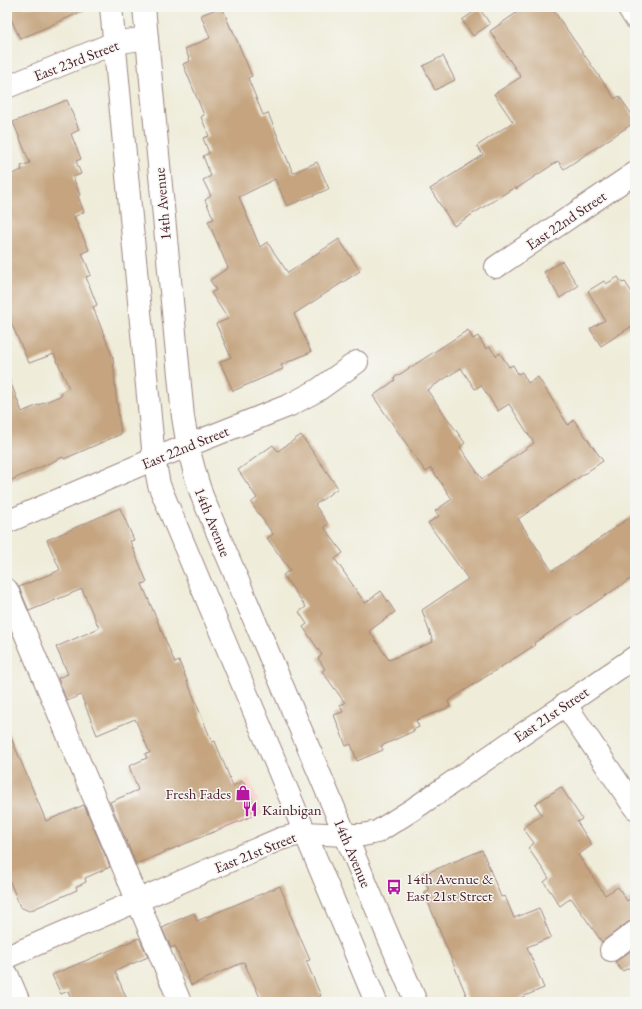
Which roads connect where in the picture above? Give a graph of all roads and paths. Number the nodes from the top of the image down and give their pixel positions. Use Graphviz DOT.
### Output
graph roads {
  1 [pos="111,7"];
  2 [pos="144,7"];
  3 [pos="628,7"];
  4 [pos="635,18"];
  5 [pos="147,38"];
  6 [pos="114,44"];
  7 [pos="7,87"];
  8 [pos="635,172"];
  9 [pos="496,267"];
  10 [pos="357,362"];
  11 [pos="187,445"];
  12 [pos="154,459"];
  13 [pos="7,522"];
  14 [pos="7,590"];
  15 [pos="635,657"];
  16 [pos="565,704"];
  17 [pos="635,808"];
  18 [pos="305,833"];
  19 [pos="346,835"];
  20 [pos="137,902"];
  21 [pos="635,932"];
  22 [pos="611,950"];
  23 [pos="7,957"];
  24 [pos="7,974"];
  25 [pos="19,1002"];
  26 [pos="180,1002"];
  27 [pos="376,1002"];
  28 [pos="416,1002"];
  1 -- 6 [label="main road"];
  2 -- 5 [label="main road, 14th Avenue"];
  3 -- 4 [label="main road"];
  5 -- 6 [label="main road, East 23rd Street"];
  5 -- 11 [label="main road, 14th Avenue"];
  6 -- 7 [label="main road, East 23rd Street"];
  6 -- 12 [label="main road"];
  8 -- 9 [label="main road, East 22nd Street"];
  10 -- 11 [label="main road, East 22nd Street"];
  11 -- 12 [label="main road, East 22nd Street"];
  11 -- 19 [label="main road, 14th Avenue"];
  12 -- 13 [label="main road, East 22nd Street"];
  12 -- 18 [label="main road"];
  14 -- 20 [label="main road"];
  15 -- 16 [label="main road, East 21st Street"];
  16 -- 17 [label="main road"];
  16 -- 19 [label="main road, East 21st Street"];
  18 -- 19 [label="main road, East 21st Street"];
  18 -- 20 [label="main road, East 21st Street"];
  18 -- 27 [label="main road"];
  19 -- 28 [label="main road, 14th Avenue"];
  20 -- 23 [label="main road, East 21st Street"];
  20 -- 26 [label="main road"];
  21 -- 22 [label="main road"];
  24 -- 25 [label="main road"];
}
